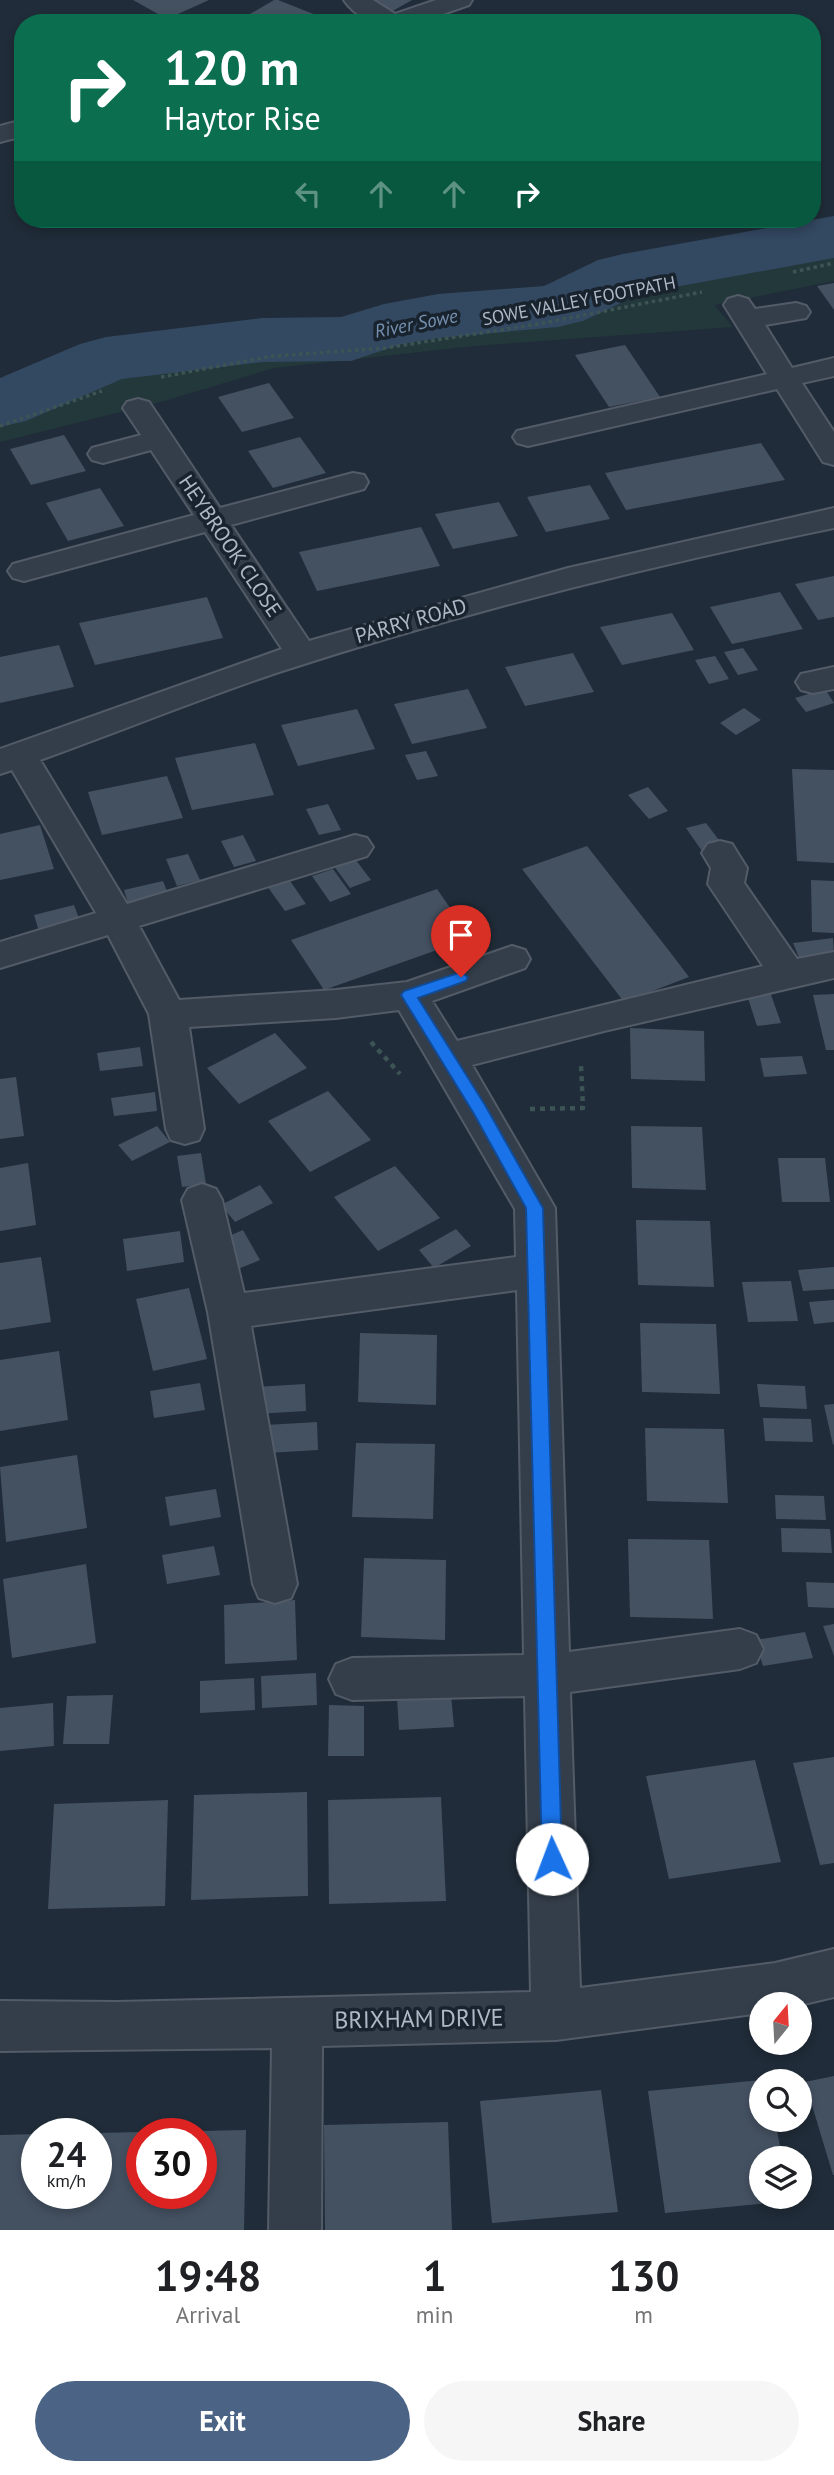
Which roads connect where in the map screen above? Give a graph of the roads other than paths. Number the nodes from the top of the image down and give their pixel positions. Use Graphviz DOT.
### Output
graph roads {
  1 [pos="356,0"];
  2 [pos="460,0"];
  3 [pos="379,14"];
  4 [pos="419,14"];
  5 [pos="796,312"];
  6 [pos="834,367"];
  7 [pos="784,377"];
  8 [pos="138,408"];
  9 [pos="528,437"];
  10 [pos="159,439"];
  11 [pos="103,454"];
  12 [pos="834,456"];
  13 [pos="353,482"];
  14 [pos="212,519"];
  15 [pos="834,519"];
  16 [pos="24,571"];
  17 [pos="302,653"];
  18 [pos="10,759"];
  19 [pos="355,847"];
  20 [pos="720,853"];
  21 [pos="117,918"];
  22 [pos="0,955"];
  23 [pos="512,959"];
  24 [pos="834,965"];
  25 [pos="788,974"];
  26 [pos="409,995"];
  27 [pos="168,1014"];
  28 [pos="448,1057"];
  29 [pos="185,1129"];
  30 [pos="202,1200"];
  31 [pos="536,1270"];
  32 [pos="228,1311"];
  33 [pos="275,1584"];
  34 [pos="740,1649"];
  35 [pos="547,1675"];
  36 [pos="352,1679"];
  37 [pos="834,1973"];
  38 [pos="556,2016"];
  39 [pos="297,2022"];
  40 [pos="0,2026"];
  41 [pos="295,2230"];
  1 -- 3 [label="street"];
  2 -- 4 [label="street"];
  5 -- 7 [label="street"];
  6 -- 7 [label="street"];
  7 -- 9 [label="street"];
  7 -- 12 [label="street"];
  8 -- 10 [label="street, HEYBROOK CLOSE"];
  10 -- 11 [label="street"];
  10 -- 14 [label="street, HEYBROOK CLOSE"];
  13 -- 14 [label="street"];
  14 -- 16 [label="street"];
  14 -- 17 [label="street, HEYBROOK CLOSE"];
  15 -- 17 [label="street, PARRY ROAD"];
  17 -- 18 [label="street, PARRY ROAD"];
  18 -- 21 [label="street"];
  19 -- 21 [label="street"];
  20 -- 25 [label="street"];
  21 -- 22 [label="street"];
  21 -- 27 [label="street"];
  23 -- 26 [label="street"];
  24 -- 25 [label="street"];
  25 -- 28 [label="street"];
  26 -- 27 [label="street"];
  26 -- 28 [label="street"];
  27 -- 29 [label="street"];
  28 -- 31 [label="street"];
  30 -- 32 [label="street"];
  31 -- 32 [label="street"];
  31 -- 35 [label="street"];
  32 -- 33 [label="street"];
  34 -- 35 [label="street"];
  35 -- 36 [label="street"];
  35 -- 38 [label="street"];
  37 -- 38 [label="street, BRIXHAM DRIVE"];
  38 -- 39 [label="street, BRIXHAM DRIVE"];
  39 -- 40 [label="street, BRIXHAM DRIVE"];
  39 -- 41 [label="street"];
}
